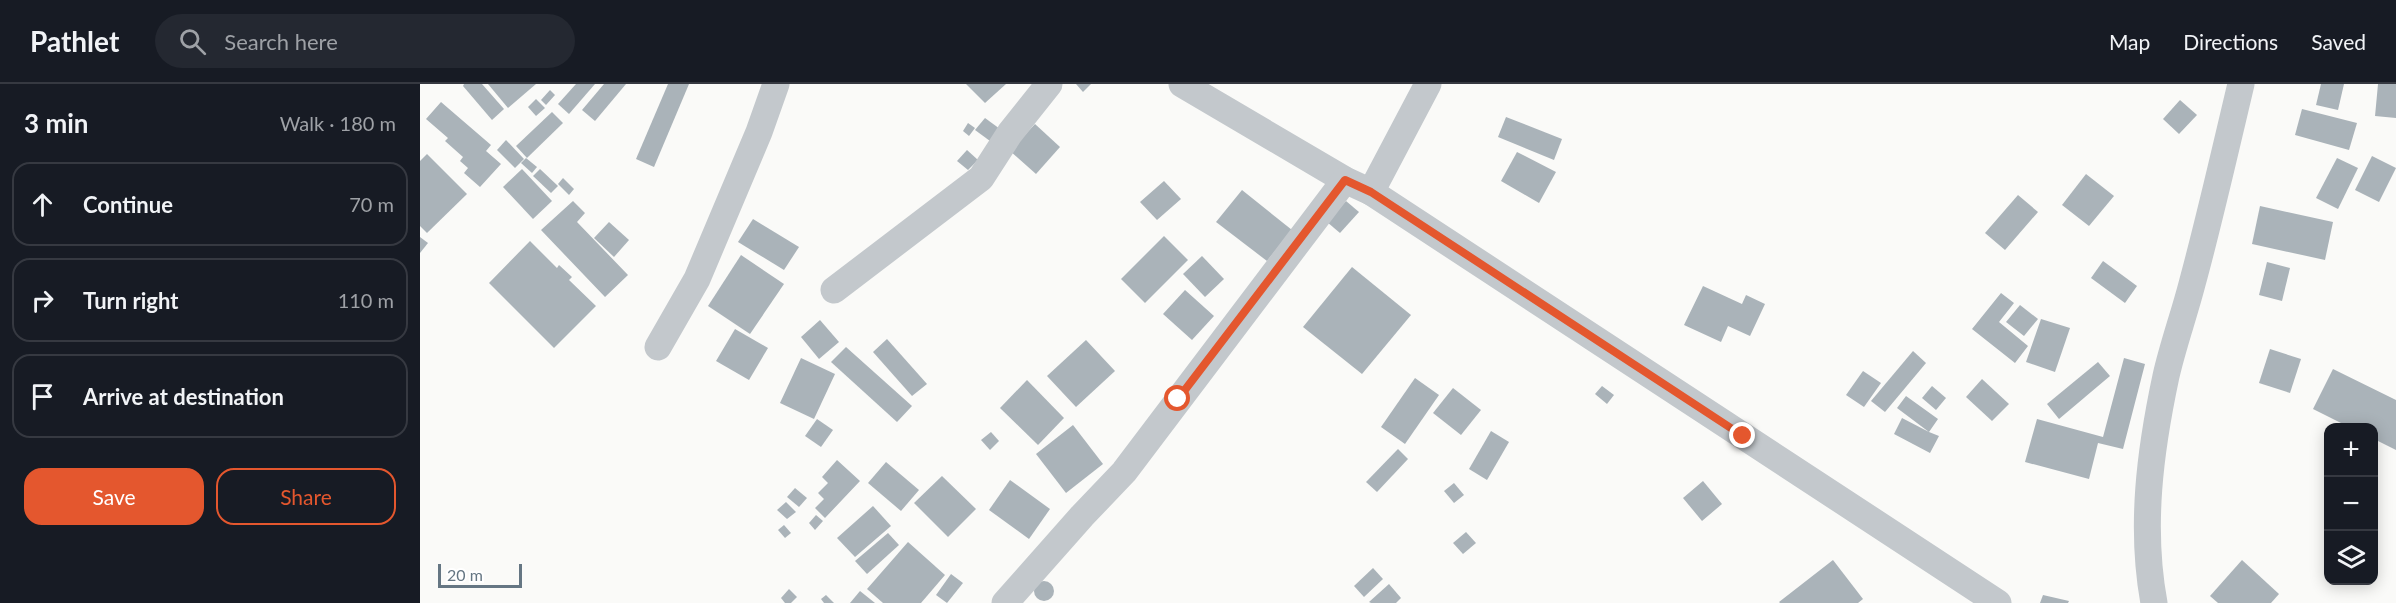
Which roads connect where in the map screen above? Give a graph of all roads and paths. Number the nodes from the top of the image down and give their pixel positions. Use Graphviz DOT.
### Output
graph roads {
  1 [pos="776,84"];
  2 [pos="1049,84"];
  3 [pos="1182,84"];
  4 [pos="1428,84"];
  5 [pos="2241,84"];
  6 [pos="1345,180"];
  7 [pos="1371,192"];
  8 [pos="834,290"];
  9 [pos="658,347"];
  10 [pos="1005,603"];
  11 [pos="1998,603"];
  12 [pos="2154,603"];
  1 -- 9 [label="street"];
  2 -- 8 [label="street"];
  3 -- 6 [label="street"];
  4 -- 7 [label="street"];
  5 -- 12 [label="street"];
  6 -- 7 [label="street"];
  6 -- 10 [label="street"];
  7 -- 11 [label="street"];
}
